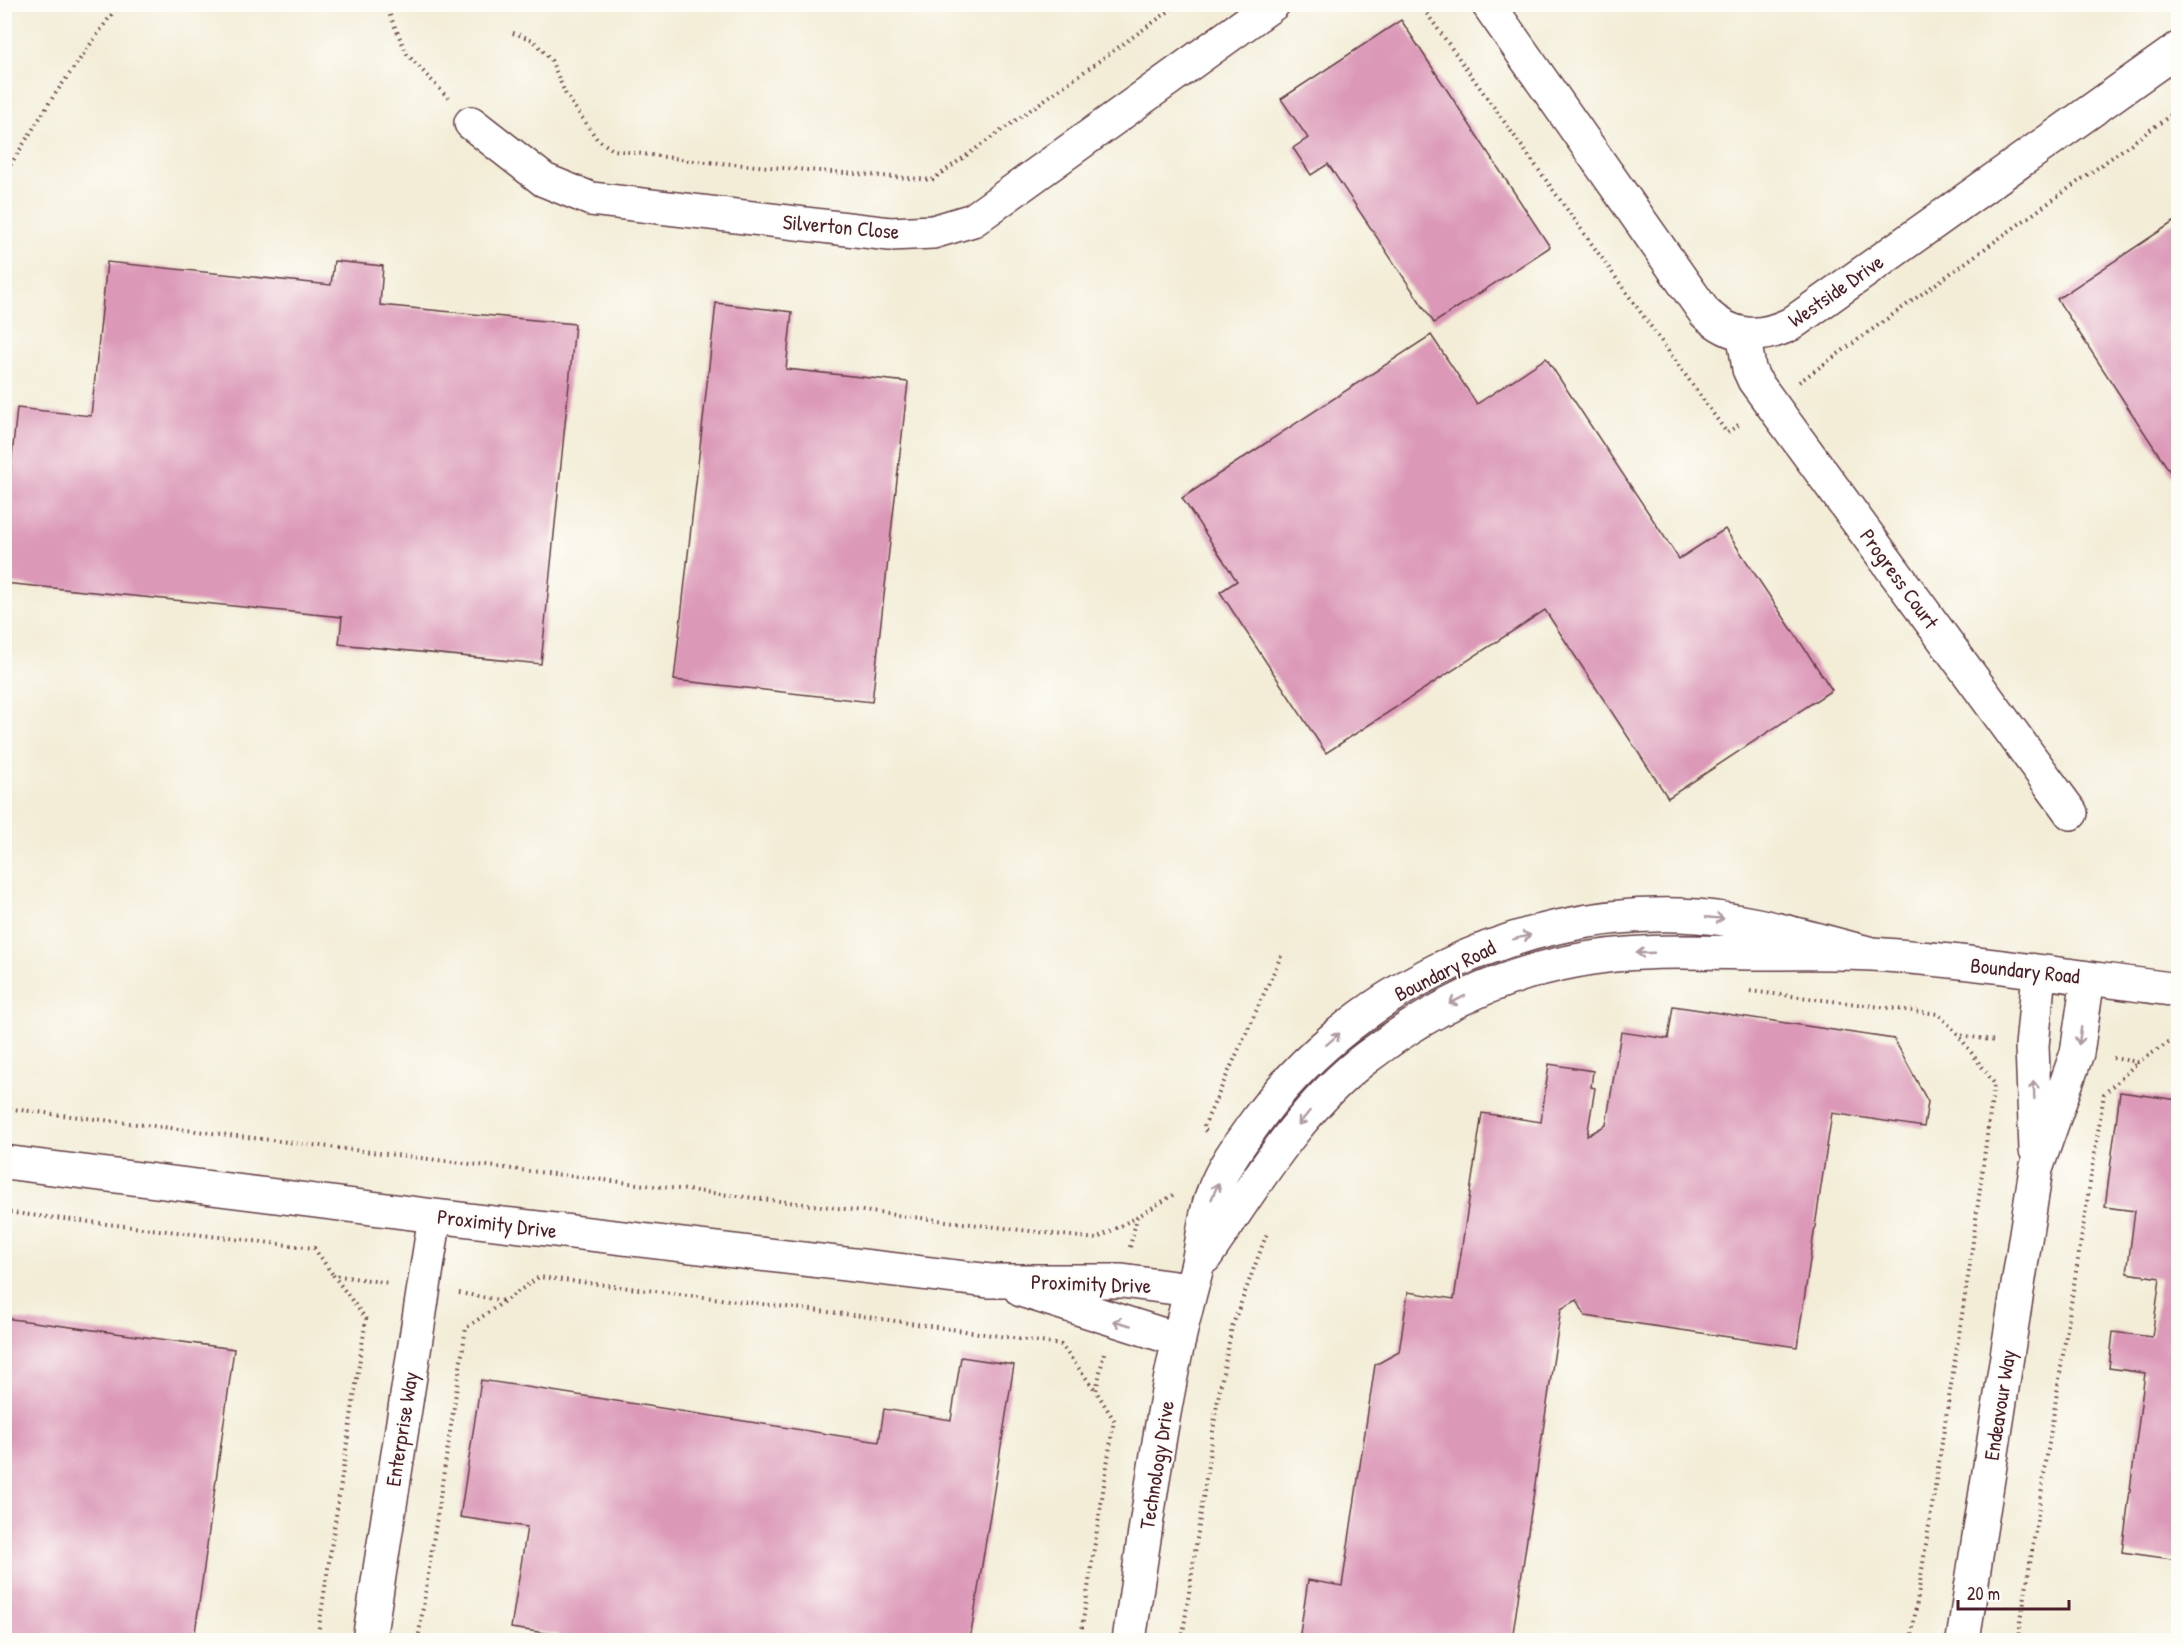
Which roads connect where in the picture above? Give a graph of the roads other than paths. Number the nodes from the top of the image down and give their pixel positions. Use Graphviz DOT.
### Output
graph roads {
  1 [pos="1273,4"];
  2 [pos="1488,4"];
  3 [pos="2178,49"];
  4 [pos="471,123"];
  5 [pos="1744,336"];
  6 [pos="2071,813"];
  7 [pos="1872,954"];
  8 [pos="2039,973"];
  9 [pos="2088,978"];
  10 [pos="2178,990"];
  11 [pos="4,1162"];
  12 [pos="2036,1170"];
  13 [pos="435,1216"];
  14 [pos="1194,1279"];
  15 [pos="990,1281"];
  16 [pos="1179,1340"];
  17 [pos="369,1641"];
  18 [pos="1129,1641"];
  19 [pos="1963,1641"];
  1 -- 4 [label="street, Silverton Close"];
  2 -- 5 [label="street"];
  3 -- 5 [label="street, Westside Drive"];
  5 -- 6 [label="street, Progress Court"];
  7 -- 8 [label="street, Boundary Road"];
  7 -- 14 [label="street, Boundary Road, one-way"];
  14 -- 7 [label="street, Boundary Road, one-way"];
  8 -- 9 [label="street, Boundary Road"];
  12 -- 8 [label="street, Endeavour Way, one-way"];
  9 -- 10 [label="street, Boundary Road"];
  9 -- 12 [label="street, Endeavour Way, one-way"];
  11 -- 13 [label="street, Proximity Drive"];
  12 -- 19 [label="street, Endeavour Way"];
  13 -- 15 [label="street, Proximity Drive"];
  13 -- 17 [label="street, Enterprise Way"];
  14 -- 15 [label="street, Proximity Drive"];
  14 -- 16 [label="street, Technology Drive"];
  16 -- 15 [label="street, Proximity Drive, one-way"];
  16 -- 18 [label="street, Technology Drive"];
}
